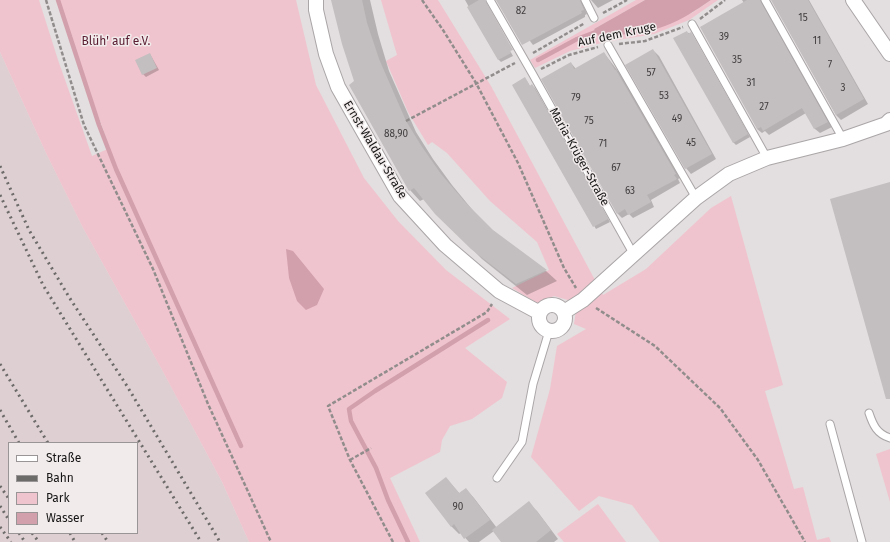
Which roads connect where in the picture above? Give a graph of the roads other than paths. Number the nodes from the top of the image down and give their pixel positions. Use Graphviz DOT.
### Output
graph roads {
  1 [pos="316,0"];
  2 [pos="490,0"];
  3 [pos="585,0"];
  4 [pos="765,0"];
  5 [pos="853,0"];
  6 [pos="594,18"];
  7 [pos="692,24"];
  8 [pos="608,45"];
  9 [pos="890,54"];
  10 [pos="890,120"];
  11 [pos="843,139"];
  12 [pos="767,158"];
  13 [pos="696,198"];
  14 [pos="634,256"];
  15 [pos="564,312"];
  16 [pos="540,313"];
  17 [pos="549,331"];
  18 [pos="869,413"];
  19 [pos="830,424"];
  20 [pos="890,438"];
  21 [pos="497,478"];
  22 [pos="862,542"];
  1 -- 16 [label="street, Ernst-Waldau-Straße"];
  2 -- 14 [label="lane, Maria-Krüger-Straße"];
  3 -- 6 [label="lane"];
  4 -- 11 [label="lane"];
  5 -- 9 [label="street"];
  7 -- 12 [label="lane"];
  8 -- 13 [label="lane"];
  10 -- 11 [label="street"];
  11 -- 12 [label="street"];
  12 -- 13 [label="street"];
  13 -- 14 [label="street"];
  14 -- 15 [label="street"];
  15 -- 16 [label="street"];
  15 -- 17 [label="street"];
  16 -- 17 [label="street"];
  17 -- 21 [label="lane"];
  18 -- 20 [label="lane"];
  19 -- 22 [label="lane"];
}
